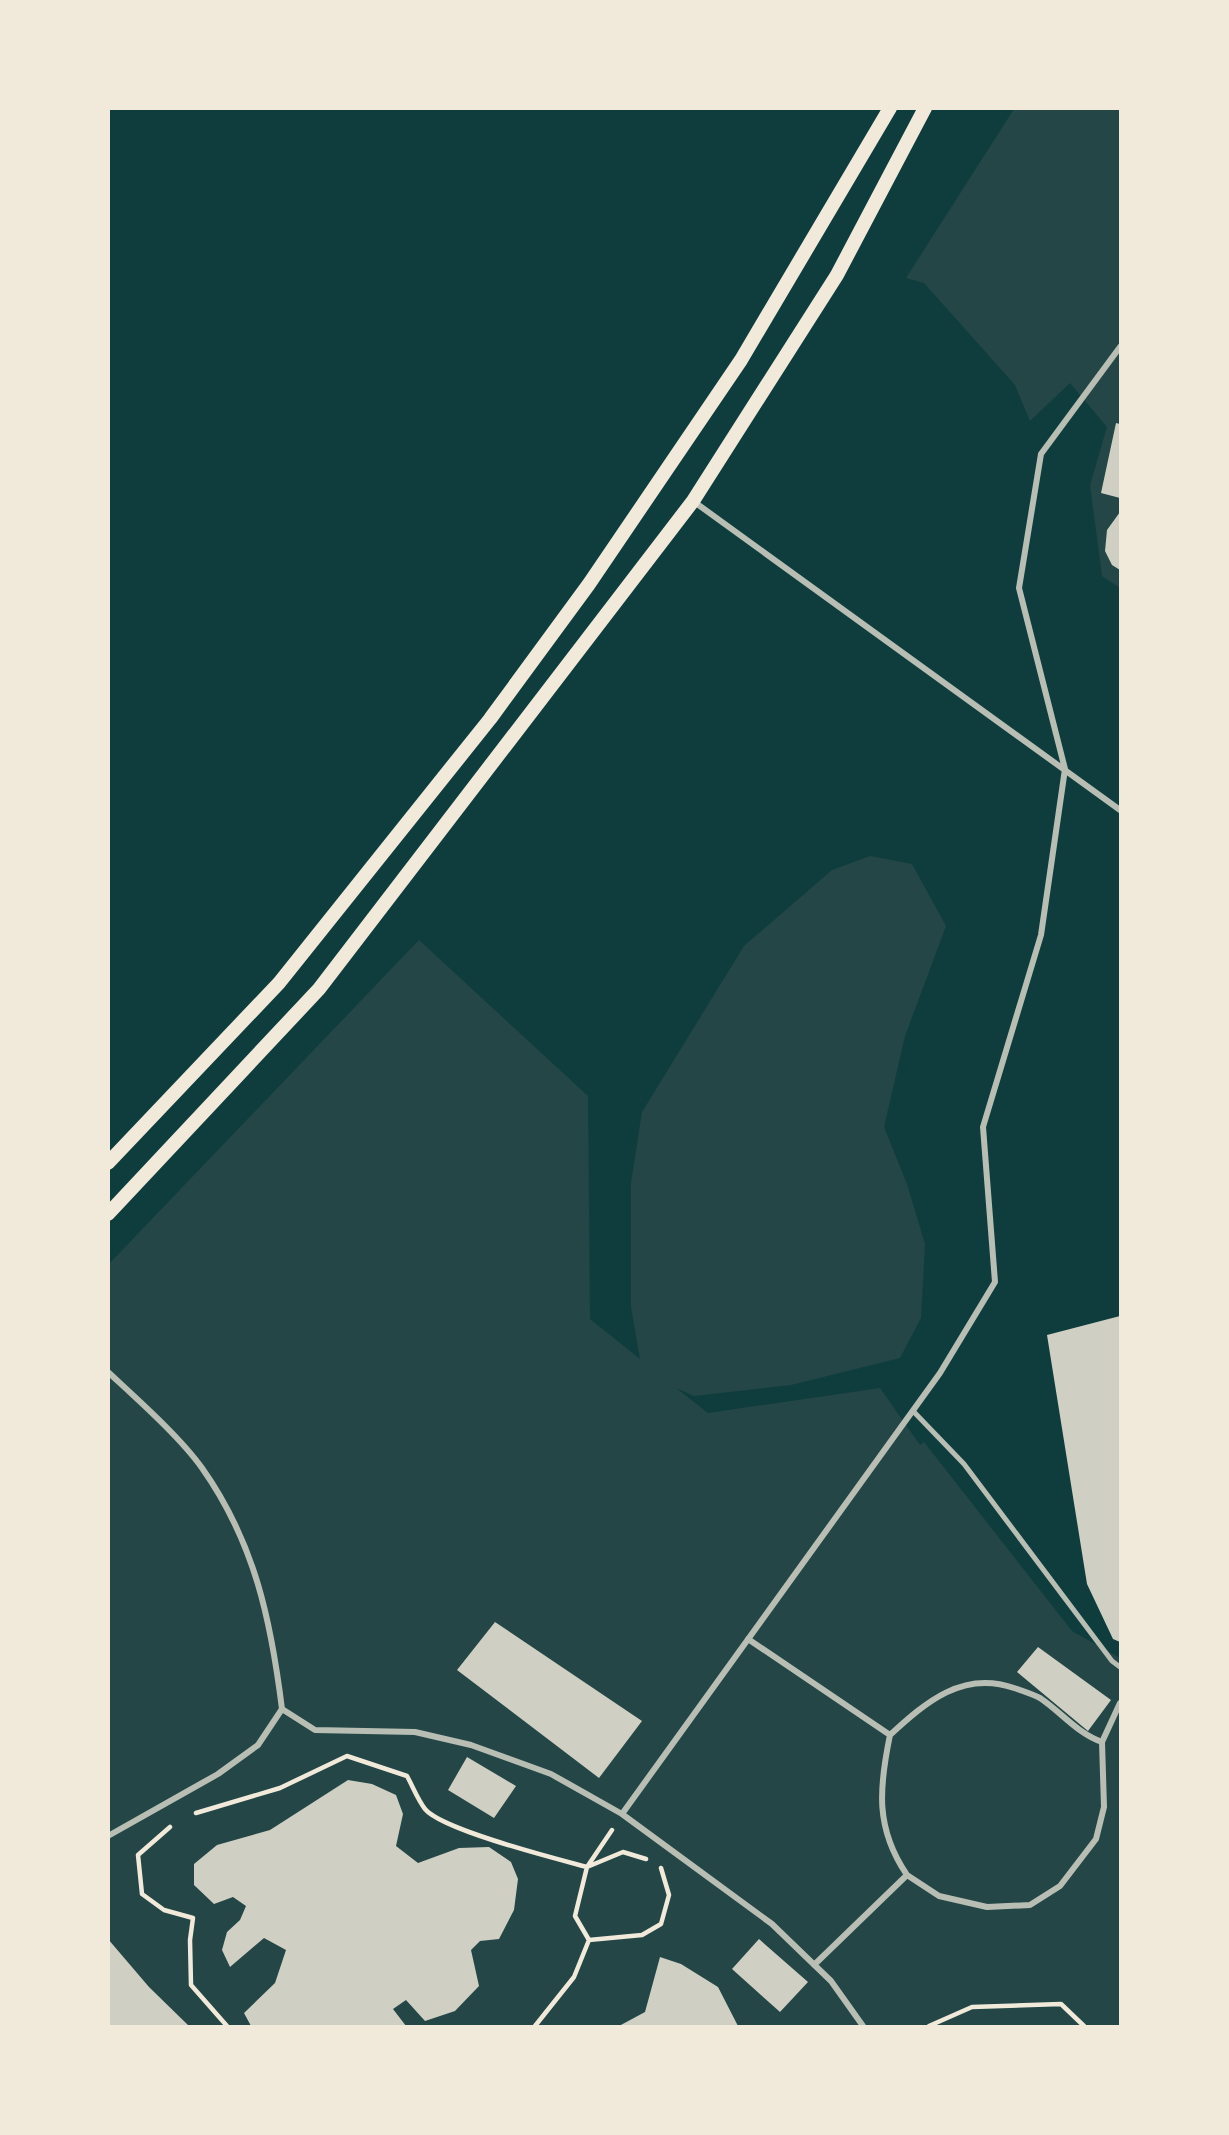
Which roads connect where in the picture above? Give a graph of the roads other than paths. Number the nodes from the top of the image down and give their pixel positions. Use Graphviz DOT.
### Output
graph roads {
  1 [pos="890,108"];
  2 [pos="925,108"];
  3 [pos="1121,347"];
  4 [pos="693,501"];
  5 [pos="1065,769"];
  6 [pos="1121,810"];
  7 [pos="108,1163"];
  8 [pos="108,1214"];
  9 [pos="108,1373"];
  10 [pos="913,1411"];
  11 [pos="748,1639"];
  12 [pos="1121,1667"];
  13 [pos="1121,1703"];
  14 [pos="282,1709"];
  15 [pos="890,1735"];
  16 [pos="1102,1742"];
  17 [pos="622,1814"];
  18 [pos="108,1836"];
  19 [pos="907,1875"];
  20 [pos="814,1965"];
  21 [pos="863,2026"];
  1 -- 7 [label="main road"];
  2 -- 4 [label="main road"];
  3 -- 5 [label="street"];
  4 -- 5 [label="street"];
  4 -- 8 [label="main road"];
  5 -- 6 [label="street"];
  5 -- 10 [label="street"];
  9 -- 14 [label="street"];
  10 -- 11 [label="street"];
  10 -- 12 [label="lane"];
  11 -- 15 [label="street"];
  11 -- 17 [label="street"];
  13 -- 16 [label="street"];
  14 -- 17 [label="street"];
  14 -- 18 [label="street"];
  15 -- 16 [label="street"];
  15 -- 19 [label="street"];
  16 -- 19 [label="street"];
  17 -- 20 [label="street"];
  19 -- 20 [label="street"];
  20 -- 21 [label="street"];
}
